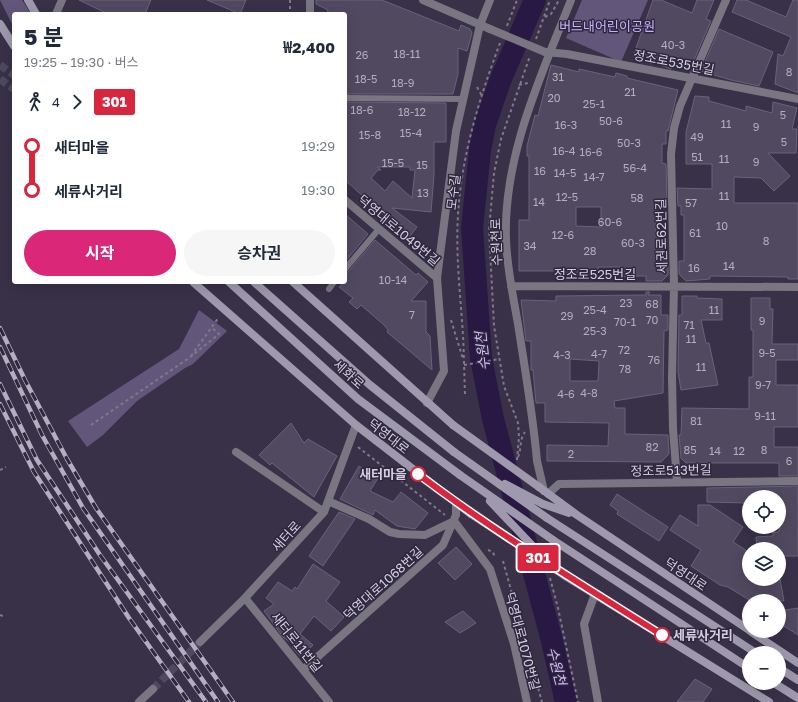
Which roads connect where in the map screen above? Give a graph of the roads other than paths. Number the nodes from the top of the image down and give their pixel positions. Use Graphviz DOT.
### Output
graph roads {
  1 [pos="28,0"];
  2 [pos="62,0"];
  3 [pos="310,0"];
  4 [pos="423,0"];
  5 [pos="490,0"];
  6 [pos="571,0"];
  7 [pos="726,0"];
  8 [pos="35,12"];
  9 [pos="57,12"];
  10 [pos="310,12"];
  11 [pos="0,24"];
  12 [pos="480,25"];
  13 [pos="12,43"];
  14 [pos="547,52"];
  15 [pos="693,78"];
  16 [pos="347,98"];
  17 [pos="463,99"];
  18 [pos="798,99"];
  19 [pos="347,202"];
  20 [pos="379,229"];
  21 [pos="347,267"];
  22 [pos="437,278"];
  23 [pos="195,284"];
  24 [pos="231,284"];
  25 [pos="256,284"];
  26 [pos="294,284"];
  27 [pos="332,284"];
  28 [pos="511,286"];
  29 [pos="674,286"];
  30 [pos="798,287"];
  31 [pos="328,289"];
  32 [pos="427,403"];
  33 [pos="356,425"];
  34 [pos="236,452"];
  35 [pos="470,464"];
  36 [pos="677,481"];
  37 [pos="798,481"];
  38 [pos="478,489"];
  39 [pos="544,491"];
  40 [pos="328,501"];
  41 [pos="456,503"];
  42 [pos="324,512"];
  43 [pos="577,515"];
  44 [pos="454,521"];
  45 [pos="554,569"];
  46 [pos="595,594"];
  47 [pos="245,598"];
  48 [pos="742,626"];
  49 [pos="760,638"];
  50 [pos="200,642"];
  51 [pos="745,646"];
  52 [pos="742,663"];
  53 [pos="798,663"];
  54 [pos="304,669"];
  55 [pos="786,672"];
  56 [pos="798,680"];
  57 [pos="153,689"];
  58 [pos="785,690"];
  59 [pos="798,698"];
  60 [pos="139,702"];
  61 [pos="329,702"];
  62 [pos="527,702"];
  63 [pos="598,702"];
  64 [pos="769,702"];
  1 -- 8 [label="main road"];
  2 -- 9 [label="street"];
  3 -- 10 [label="street"];
  4 -- 12 [label="street, 정조로535번길"];
  5 -- 12 [label="street"];
  6 -- 14 [label="street, 수원천로"];
  7 -- 15 [label="street, 세권로62번길"];
  11 -- 13 [label="main road"];
  12 -- 14 [label="street, 정조로535번길, bridge"];
  12 -- 17 [label="street"];
  14 -- 15 [label="street, 정조로535번길"];
  14 -- 28 [label="street, 수원천로"];
  15 -- 18 [label="street, 정조로535번길"];
  15 -- 29 [label="street, 세권로62번길"];
  16 -- 17 [label="lane"];
  17 -- 22 [label="street"];
  19 -- 20 [label="street, 덕영대로1049번길"];
  20 -- 21 [label="lane"];
  20 -- 22 [label="street, 덕영대로1049번길"];
  22 -- 32 [label="street"];
  23 -- 33 [label="main road, 덕영대로"];
  24 -- 38 [label="main road, 세화로, bridge"];
  25 -- 35 [label="main road, 세화로, bridge"];
  26 -- 32 [label="main road, 덕영대로"];
  27 -- 31 [label="lane"];
  28 -- 29 [label="street, 정조로525번길"];
  28 -- 39 [label="street, 수원천로"];
  29 -- 30 [label="street, 정조로525번길"];
  29 -- 36 [label="street, 세권로62번길"];
  32 -- 39 [label="main road, 덕영대로, bridge"];
  33 -- 40 [label="street, 새터로"];
  33 -- 41 [label="main road, 덕영대로"];
  34 -- 42 [label="street"];
  35 -- 43 [label="main road, bridge"];
  35 -- 51 [label="main road, bridge"];
  36 -- 37 [label="street, 정조로513번길"];
  36 -- 39 [label="street, 정조로513번길"];
  38 -- 45 [label="main road, bridge"];
  38 -- 52 [label="main road, bridge"];
  39 -- 43 [label="main road, 덕영대로"];
  40 -- 42 [label="street, 새터로"];
  40 -- 44 [label="street"];
  41 -- 44 [label="street, 덕영대로1068번길"];
  41 -- 45 [label="main road, 덕영대로, bridge"];
  42 -- 47 [label="street, 새터로"];
  43 -- 48 [label="main road, 덕영대로"];
  44 -- 54 [label="street, 덕영대로1068번길"];
  44 -- 62 [label="street, 덕영대로1070번길"];
  45 -- 46 [label="main road, 덕영대로, bridge"];
  46 -- 63 [label="street"];
  46 -- 64 [label="main road, 덕영대로"];
  47 -- 50 [label="street, 새터로"];
  47 -- 54 [label="street, 새터로11번길"];
  49 -- 53 [label="main road, 덕영대로"];
  54 -- 61 [label="street, 새터로11번길"];
  55 -- 56 [label="main road"];
  57 -- 60 [label="street"];
  58 -- 59 [label="main road"];
}
